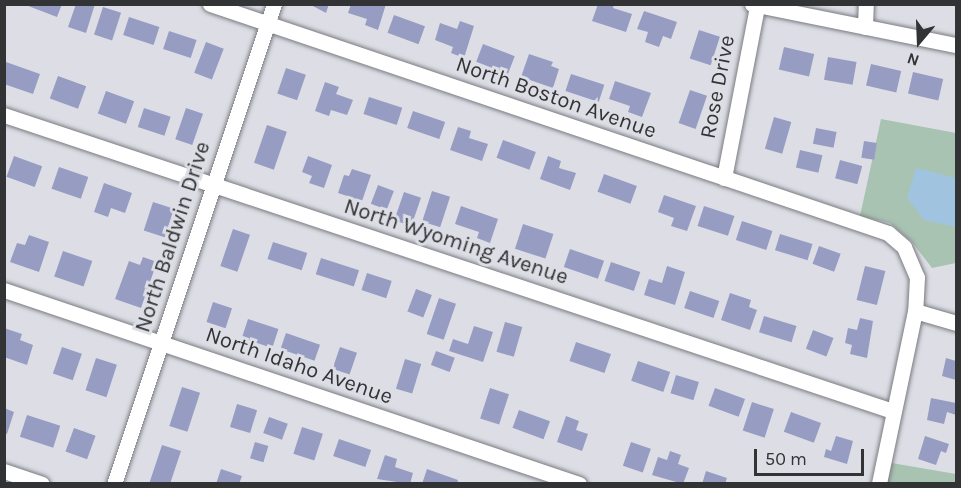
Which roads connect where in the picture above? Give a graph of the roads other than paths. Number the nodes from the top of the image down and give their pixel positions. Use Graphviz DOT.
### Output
graph roads {
  1 [pos="210,4"];
  2 [pos="274,4"];
  3 [pos="866,4"];
  4 [pos="755,5"];
  5 [pos="267,24"];
  6 [pos="865,27"];
  7 [pos="957,45"];
  8 [pos="4,115"];
  9 [pos="724,178"];
  10 [pos="214,185"];
  11 [pos="4,290"];
  12 [pos="915,311"];
  13 [pos="957,323"];
  14 [pos="161,343"];
  15 [pos="893,411"];
  16 [pos="4,471"];
  17 [pos="42,483"];
  18 [pos="114,483"];
  19 [pos="579,483"];
  20 [pos="879,483"];
  1 -- 5 [label="street, North Boston Avenue"];
  2 -- 5 [label="street, North Baldwin Drive"];
  3 -- 6 [label="street"];
  4 -- 6 [label="street"];
  4 -- 9 [label="street, Rose Drive"];
  5 -- 9 [label="street, North Boston Avenue"];
  5 -- 10 [label="street, North Baldwin Drive"];
  6 -- 7 [label="street"];
  8 -- 10 [label="street, North Wyoming Avenue"];
  9 -- 12 [label="street, North Boston Avenue"];
  10 -- 14 [label="street, North Baldwin Drive"];
  10 -- 15 [label="street, North Wyoming Avenue"];
  11 -- 14 [label="street, North Idaho Avenue"];
  12 -- 13 [label="street"];
  12 -- 15 [label="street"];
  14 -- 18 [label="street, North Baldwin Drive"];
  14 -- 19 [label="street, North Idaho Avenue"];
  15 -- 20 [label="street"];
  16 -- 17 [label="street"];
}
